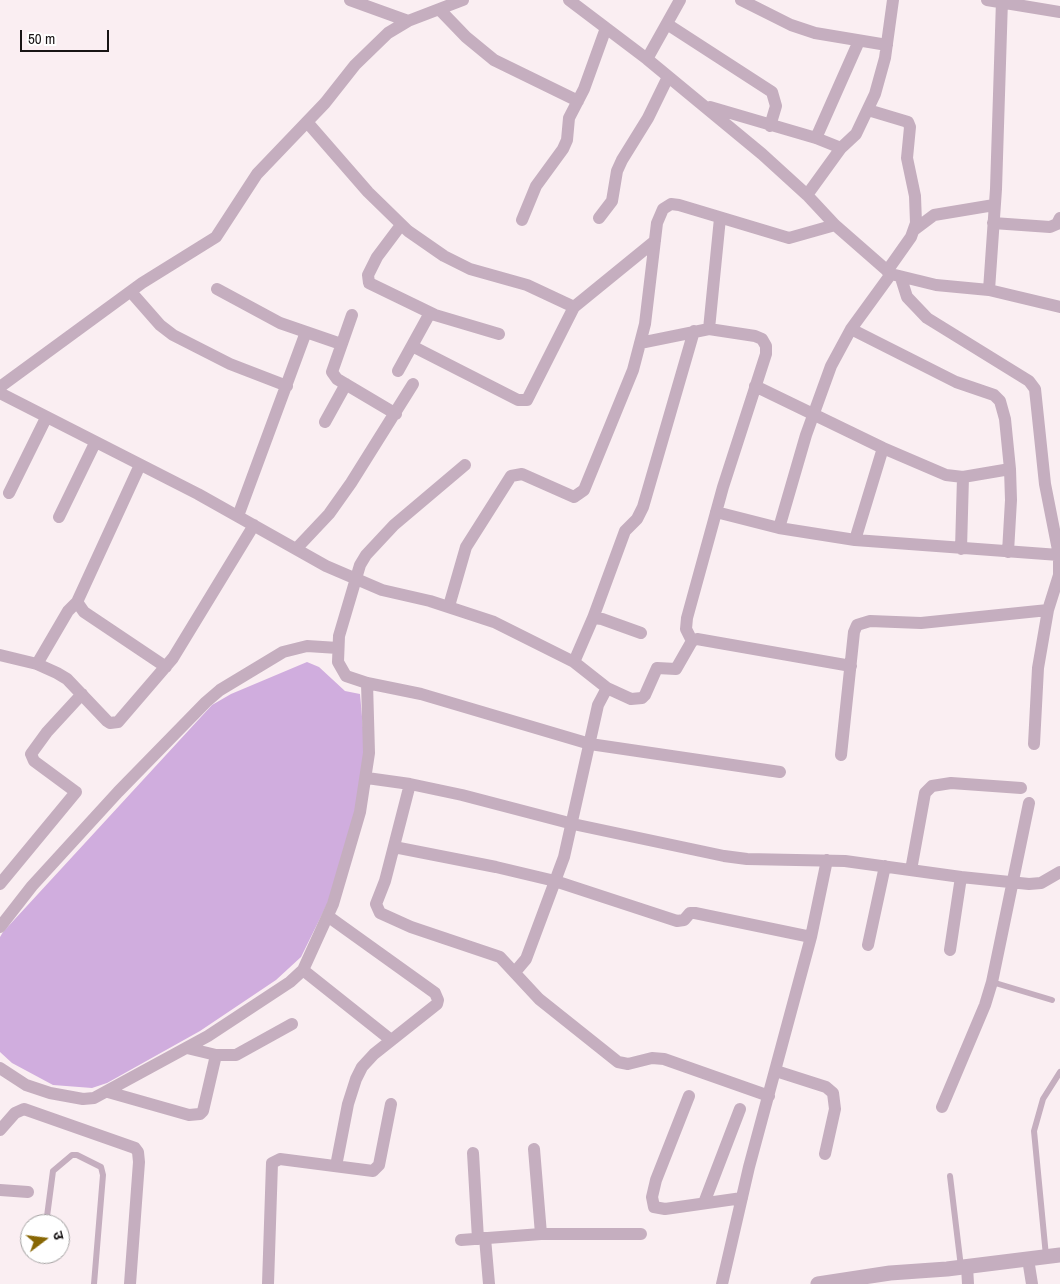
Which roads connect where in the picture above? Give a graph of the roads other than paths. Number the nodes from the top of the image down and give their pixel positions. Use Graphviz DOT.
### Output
graph roads {
  1 [pos="350,0"];
  2 [pos="463,0"];
  3 [pos="569,0"];
  4 [pos="680,0"];
  5 [pos="741,0"];
  6 [pos="893,0"];
  7 [pos="987,0"];
  8 [pos="1002,1"];
  9 [pos="440,10"];
  10 [pos="1060,12"];
  11 [pos="408,22"];
  12 [pos="666,24"];
  13 [pos="606,28"];
  14 [pos="859,41"];
  15 [pos="887,45"];
  16 [pos="647,59"];
  17 [pos="668,77"];
  18 [pos="578,101"];
  19 [pos="700,104"];
  20 [pos="868,110"];
  21 [pos="306,122"];
  22 [pos="770,126"];
  23 [pos="816,138"];
  24 [pos="841,148"];
  25 [pos="807,195"];
  26 [pos="994,205"];
  27 [pos="599,218"];
  28 [pos="720,218"];
  29 [pos="1060,218"];
  30 [pos="522,220"];
  31 [pos="993,223"];
  32 [pos="401,225"];
  33 [pos="835,225"];
  34 [pos="914,230"];
  35 [pos="656,240"];
  36 [pos="893,275"];
  37 [pos="217,290"];
  38 [pos="989,290"];
  39 [pos="130,292"];
  40 [pos="1060,306"];
  41 [pos="574,307"];
  42 [pos="430,313"];
  43 [pos="352,315"];
  44 [pos="709,329"];
  45 [pos="851,329"];
  46 [pos="694,331"];
  47 [pos="306,332"];
  48 [pos="499,334"];
  49 [pos="640,343"];
  50 [pos="341,344"];
  51 [pos="412,346"];
  52 [pos="398,371"];
  53 [pos="346,384"];
  54 [pos="413,384"];
  55 [pos="287,386"];
  56 [pos="755,386"];
  57 [pos="0,387"];
  58 [pos="0,393"];
  59 [pos="396,414"];
  60 [pos="812,414"];
  61 [pos="46,418"];
  62 [pos="325,422"];
  63 [pos="95,443"];
  64 [pos="883,448"];
  65 [pos="140,465"];
  66 [pos="465,465"];
  67 [pos="1010,470"];
  68 [pos="963,477"];
  69 [pos="9,493"];
  70 [pos="716,512"];
  71 [pos="238,516"];
  72 [pos="59,517"];
  73 [pos="254,525"];
  74 [pos="779,528"];
  75 [pos="855,540"];
  76 [pos="296,548"];
  77 [pos="962,549"];
  78 [pos="1008,552"];
  79 [pos="1059,555"];
  80 [pos="354,578"];
  81 [pos="77,602"];
  82 [pos="449,606"];
  83 [pos="1053,606"];
  84 [pos="593,618"];
  85 [pos="641,633"];
  86 [pos="692,641"];
  87 [pos="338,648"];
  88 [pos="0,655"];
  89 [pos="574,662"];
  90 [pos="38,664"];
  91 [pos="851,666"];
  92 [pos="166,667"];
  93 [pos="368,684"];
  94 [pos="607,688"];
  95 [pos="82,694"];
  96 [pos="590,744"];
  97 [pos="1034,744"];
  98 [pos="841,755"];
  99 [pos="780,772"];
  100 [pos="367,778"];
  101 [pos="410,784"];
  102 [pos="1021,788"];
  103 [pos="1029,803"];
  104 [pos="573,824"];
  105 [pos="394,847"];
  106 [pos="827,860"];
  107 [pos="885,866"];
  108 [pos="911,870"];
  109 [pos="1060,872"];
  110 [pos="962,877"];
  111 [pos="555,881"];
  112 [pos="1013,882"];
  113 [pos="0,884"];
  114 [pos="329,917"];
  115 [pos="0,927"];
  116 [pos="811,938"];
  117 [pos="868,945"];
  118 [pos="950,950"];
  119 [pos="303,970"];
  120 [pos="515,972"];
  121 [pos="992,982"];
  122 [pos="1052,1000"];
  123 [pos="292,1024"];
  124 [pos="391,1040"];
  125 [pos="187,1048"];
  126 [pos="216,1055"];
  127 [pos="0,1068"];
  128 [pos="776,1072"];
  129 [pos="1060,1072"];
  130 [pos="108,1092"];
  131 [pos="689,1096"];
  132 [pos="769,1096"];
  133 [pos="391,1104"];
  134 [pos="942,1107"];
  135 [pos="740,1109"];
  136 [pos="0,1130"];
  137 [pos="534,1149"];
  138 [pos="473,1153"];
  139 [pos="825,1154"];
  140 [pos="336,1166"];
  141 [pos="950,1176"];
  142 [pos="0,1190"];
  143 [pos="28,1192"];
  144 [pos="742,1198"];
  145 [pos="704,1203"];
  146 [pos="47,1214"];
  147 [pos="542,1234"];
  148 [pos="641,1234"];
  149 [pos="482,1239"];
  150 [pos="461,1240"];
  151 [pos="1053,1256"];
  152 [pos="1028,1260"];
  153 [pos="964,1267"];
  154 [pos="94,1284"];
  155 [pos="130,1284"];
  156 [pos="268,1284"];
  157 [pos="489,1284"];
  158 [pos="722,1284"];
  159 [pos="818,1284"];
  160 [pos="968,1284"];
  161 [pos="1032,1284"];
  1 -- 11 [label="street"];
  2 -- 9 [label="street"];
  3 -- 13 [label="street"];
  4 -- 12 [label="street"];
  5 -- 14 [label="street"];
  6 -- 15 [label="street"];
  7 -- 8 [label="street"];
  8 -- 10 [label="street"];
  8 -- 26 [label="street"];
  9 -- 11 [label="street"];
  9 -- 18 [label="street"];
  11 -- 21 [label="street"];
  12 -- 16 [label="street"];
  12 -- 22 [label="street"];
  13 -- 16 [label="street"];
  13 -- 18 [label="street"];
  14 -- 15 [label="street"];
  14 -- 23 [label="street"];
  15 -- 20 [label="street"];
  16 -- 17 [label="street"];
  17 -- 19 [label="street"];
  17 -- 27 [label="street"];
  18 -- 30 [label="street"];
  19 -- 22 [label="street"];
  19 -- 25 [label="street"];
  20 -- 24 [label="street"];
  20 -- 34 [label="street"];
  21 -- 32 [label="street"];
  21 -- 39 [label="street"];
  22 -- 23 [label="street"];
  23 -- 24 [label="street"];
  24 -- 25 [label="street"];
  25 -- 33 [label="street"];
  26 -- 31 [label="street"];
  26 -- 34 [label="street"];
  28 -- 33 [label="street"];
  28 -- 35 [label="street"];
  28 -- 44 [label="street"];
  29 -- 31 [label="street"];
  31 -- 38 [label="street"];
  32 -- 41 [label="street"];
  32 -- 42 [label="street"];
  33 -- 36 [label="street"];
  34 -- 36 [label="street"];
  35 -- 41 [label="street"];
  35 -- 49 [label="street"];
  36 -- 38 [label="street"];
  36 -- 45 [label="street"];
  36 -- 79 [label="street"];
  37 -- 47 [label="street"];
  38 -- 40 [label="street"];
  39 -- 55 [label="street"];
  39 -- 57 [label="street"];
  41 -- 51 [label="street"];
  42 -- 48 [label="street"];
  42 -- 51 [label="street"];
  43 -- 50 [label="street"];
  44 -- 46 [label="street"];
  44 -- 56 [label="street"];
  45 -- 60 [label="street"];
  45 -- 67 [label="street"];
  46 -- 49 [label="street"];
  46 -- 84 [label="street"];
  47 -- 50 [label="street"];
  47 -- 55 [label="street"];
  49 -- 82 [label="street"];
  50 -- 53 [label="street"];
  51 -- 52 [label="street"];
  53 -- 59 [label="street"];
  53 -- 62 [label="street"];
  54 -- 59 [label="street"];
  55 -- 71 [label="street"];
  56 -- 60 [label="street"];
  56 -- 70 [label="street"];
  58 -- 61 [label="street"];
  59 -- 76 [label="street"];
  60 -- 64 [label="street"];
  60 -- 74 [label="street"];
  61 -- 63 [label="street"];
  61 -- 69 [label="street"];
  63 -- 65 [label="street"];
  63 -- 72 [label="street"];
  64 -- 68 [label="street"];
  64 -- 75 [label="street"];
  65 -- 71 [label="street"];
  65 -- 81 [label="street"];
  66 -- 80 [label="street"];
  67 -- 68 [label="street"];
  67 -- 78 [label="street"];
  68 -- 77 [label="street"];
  70 -- 74 [label="street"];
  70 -- 86 [label="street"];
  71 -- 73 [label="street"];
  73 -- 76 [label="street"];
  73 -- 92 [label="street"];
  74 -- 75 [label="street"];
  75 -- 77 [label="street"];
  76 -- 80 [label="street"];
  77 -- 78 [label="street"];
  78 -- 79 [label="street"];
  79 -- 83 [label="street"];
  80 -- 82 [label="street"];
  80 -- 87 [label="street"];
  81 -- 90 [label="street"];
  81 -- 92 [label="street"];
  82 -- 89 [label="street"];
  83 -- 91 [label="street"];
  83 -- 97 [label="street"];
  84 -- 85 [label="street"];
  84 -- 89 [label="street"];
  86 -- 91 [label="street"];
  86 -- 94 [label="street"];
  87 -- 93 [label="street"];
  87 -- 115 [label="street"];
  88 -- 90 [label="street"];
  89 -- 94 [label="street"];
  90 -- 95 [label="street"];
  91 -- 98 [label="street"];
  92 -- 95 [label="street"];
  93 -- 96 [label="street"];
  93 -- 100 [label="street"];
  94 -- 96 [label="street"];
  95 -- 113 [label="street"];
  96 -- 99 [label="street"];
  96 -- 104 [label="street"];
  100 -- 101 [label="street"];
  100 -- 114 [label="street"];
  101 -- 104 [label="street"];
  101 -- 105 [label="street"];
  102 -- 108 [label="street"];
  103 -- 112 [label="street"];
  104 -- 106 [label="street"];
  104 -- 111 [label="street"];
  105 -- 111 [label="street"];
  105 -- 120 [label="street"];
  106 -- 107 [label="street"];
  106 -- 116 [label="street"];
  107 -- 108 [label="street"];
  107 -- 117 [label="street"];
  108 -- 110 [label="street"];
  109 -- 112 [label="street"];
  110 -- 112 [label="street"];
  110 -- 118 [label="street"];
  111 -- 116 [label="street"];
  111 -- 120 [label="street"];
  112 -- 121 [label="street"];
  114 -- 119 [label="street"];
  114 -- 124 [label="street"];
  116 -- 128 [label="street"];
  119 -- 124 [label="street"];
  119 -- 125 [label="street"];
  120 -- 132 [label="street"];
  121 -- 122 [label="lane"];
  121 -- 134 [label="street"];
  123 -- 126 [label="street"];
  124 -- 140 [label="street"];
  125 -- 126 [label="street"];
  125 -- 130 [label="street"];
  126 -- 130 [label="street"];
  127 -- 130 [label="street"];
  128 -- 132 [label="street"];
  128 -- 139 [label="street"];
  129 -- 151 [label="lane"];
  131 -- 145 [label="street"];
  132 -- 144 [label="street"];
  133 -- 140 [label="street"];
  135 -- 145 [label="street"];
  136 -- 155 [label="street"];
  137 -- 147 [label="street"];
  138 -- 149 [label="street"];
  140 -- 156 [label="street"];
  141 -- 153 [label="lane"];
  142 -- 143 [label="street"];
  144 -- 145 [label="street"];
  144 -- 158 [label="street"];
  146 -- 154 [label="lane"];
  147 -- 148 [label="street"];
  147 -- 149 [label="street"];
  149 -- 150 [label="street"];
  149 -- 157 [label="street"];
  151 -- 152 [label="street"];
  152 -- 153 [label="street"];
  152 -- 161 [label="street"];
  153 -- 159 [label="street"];
  153 -- 160 [label="street"];
}
